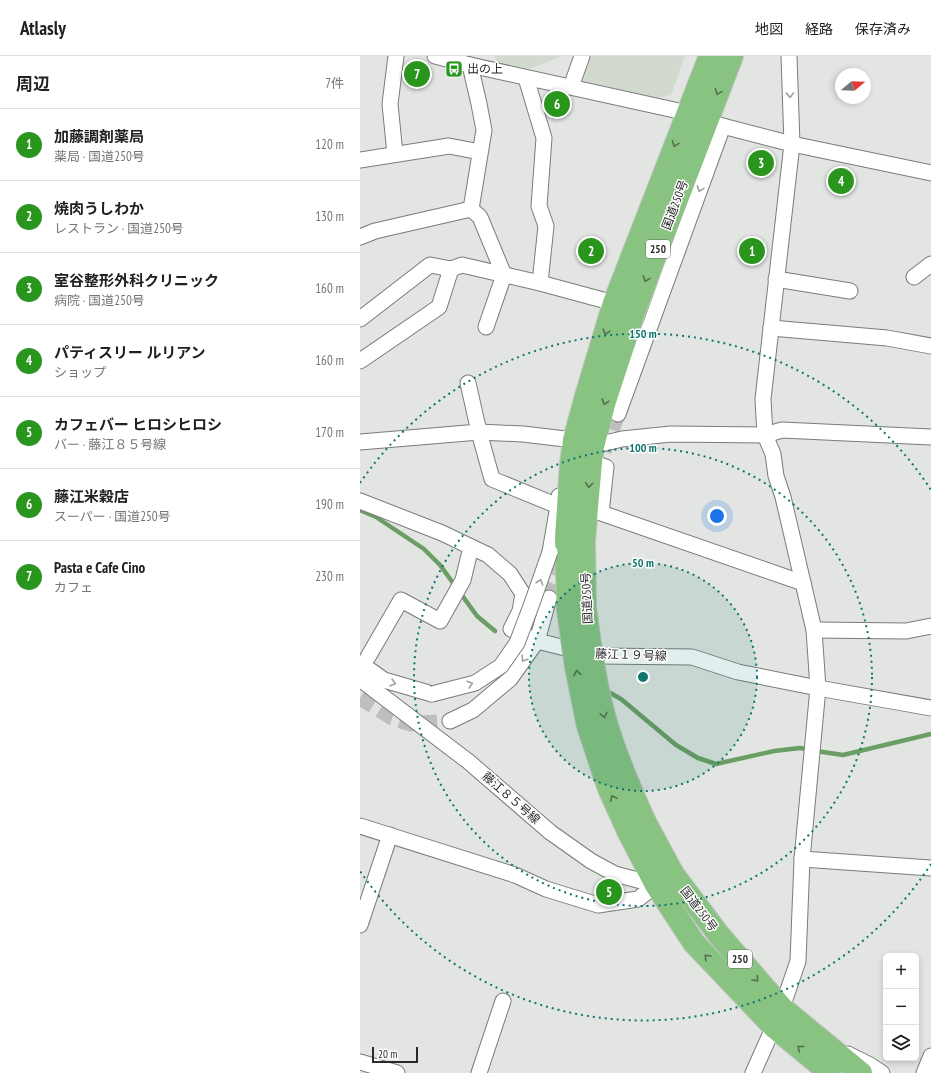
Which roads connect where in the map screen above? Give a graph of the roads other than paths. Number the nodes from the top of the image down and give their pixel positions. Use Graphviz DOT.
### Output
graph roads {
  1 [pos="396,56"];
  2 [pos="435,56"];
  3 [pos="582,56"];
  4 [pos="710,56"];
  5 [pos="732,56"];
  6 [pos="789,56"];
  7 [pos="470,65"];
  8 [pos="526,78"];
  9 [pos="571,88"];
  10 [pos="706,120"];
  11 [pos="792,144"];
  12 [pos="480,152"];
  13 [pos="395,154"];
  14 [pos="360,160"];
  15 [pos="931,173"];
  16 [pos="471,208"];
  17 [pos="360,237"];
  18 [pos="931,264"];
  19 [pos="451,269"];
  20 [pos="504,275"];
  21 [pos="914,277"];
  22 [pos="776,279"];
  23 [pos="540,283"];
  24 [pos="850,291"];
  25 [pos="614,303"];
  26 [pos="360,319"];
  27 [pos="486,327"];
  28 [pos="771,328"];
  29 [pos="931,346"];
  30 [pos="360,361"];
  31 [pos="468,383"];
  32 [pos="618,414"];
  33 [pos="479,432"];
  34 [pos="765,435"];
  35 [pos="931,437"];
  36 [pos="360,442"];
  37 [pos="582,453"];
  38 [pos="360,501"];
  39 [pos="558,506"];
  40 [pos="471,547"];
  41 [pos="803,583"];
  42 [pos="549,598"];
  43 [pos="931,626"];
  44 [pos="814,630"];
  45 [pos="537,641"];
  46 [pos="364,660"];
  47 [pos="360,679"];
  48 [pos="818,688"];
  49 [pos="931,708"];
  50 [pos="450,721"];
  51 [pos="360,826"];
  52 [pos="390,835"];
  53 [pos="802,859"];
  54 [pos="931,868"];
  55 [pos="664,880"];
  56 [pos="360,925"];
  57 [pos="503,1001"];
  58 [pos="778,1018"];
  59 [pos="819,1039"];
  60 [pos="931,1056"];
  61 [pos="360,1062"];
  62 [pos="397,1073"];
  63 [pos="479,1073"];
  64 [pos="753,1073"];
  65 [pos="830,1073"];
  66 [pos="861,1073"];
  67 [pos="882,1073"];
  68 [pos="924,1073"];
  1 -- 13 [label="street"];
  2 -- 7 [label="street"];
  3 -- 9 [label="street"];
  4 -- 10 [label="highway, 国道250号 / 250"];
  5 -- 10 [label="highway, 国道250号 / 250, one-way"];
  6 -- 11 [label="street, one-way"];
  7 -- 8 [label="street"];
  7 -- 12 [label="street"];
  8 -- 9 [label="street"];
  8 -- 23 [label="street"];
  9 -- 10 [label="street"];
  10 -- 11 [label="street"];
  10 -- 25 [label="highway, 国道250号 / 250, one-way"];
  10 -- 32 [label="street, one-way"];
  10 -- 37 [label="highway, 国道250号 / 250, one-way"];
  11 -- 15 [label="street"];
  11 -- 22 [label="street"];
  12 -- 13 [label="street"];
  12 -- 16 [label="street"];
  13 -- 14 [label="street"];
  16 -- 17 [label="street"];
  16 -- 20 [label="street"];
  18 -- 21 [label="street"];
  19 -- 20 [label="street"];
  19 -- 26 [label="street"];
  19 -- 30 [label="street"];
  20 -- 23 [label="street"];
  20 -- 27 [label="street"];
  22 -- 24 [label="street"];
  22 -- 28 [label="street"];
  23 -- 25 [label="street"];
  25 -- 37 [label="highway, 国道250号 / 250, one-way"];
  28 -- 29 [label="street"];
  28 -- 34 [label="street"];
  31 -- 33 [label="street"];
  33 -- 36 [label="street"];
  33 -- 37 [label="street"];
  33 -- 39 [label="street"];
  34 -- 35 [label="street"];
  34 -- 37 [label="street"];
  34 -- 41 [label="street"];
  37 -- 39 [label="street"];
  37 -- 41 [label="street"];
  37 -- 55 [label="highway, 国道250号 / 250, bridge"];
  38 -- 40 [label="street, 藤江１９号線"];
  46 -- 39 [label="street, one-way, bridge"];
  40 -- 45 [label="street, 藤江１９号線"];
  40 -- 46 [label="street"];
  41 -- 44 [label="street"];
  42 -- 45 [label="street"];
  43 -- 44 [label="street"];
  44 -- 48 [label="street"];
  45 -- 48 [label="street, 藤江１９号線"];
  45 -- 50 [label="street, one-way"];
  47 -- 55 [label="street, 藤江８５号線"];
  48 -- 49 [label="street, 藤江１９号線"];
  48 -- 53 [label="street"];
  51 -- 52 [label="street"];
  52 -- 55 [label="street"];
  52 -- 56 [label="street"];
  53 -- 54 [label="street"];
  53 -- 58 [label="street"];
  55 -- 58 [label="highway, 国道250号 / 250"];
  57 -- 63 [label="street"];
  58 -- 59 [label="highway, 国道250号 / 250"];
  58 -- 64 [label="street"];
  65 -- 58 [label="highway, 国道250号 / 250, one-way"];
  59 -- 66 [label="highway, 国道250号 / 250"];
  59 -- 67 [label="street"];
  60 -- 68 [label="street"];
  61 -- 62 [label="street"];
}
